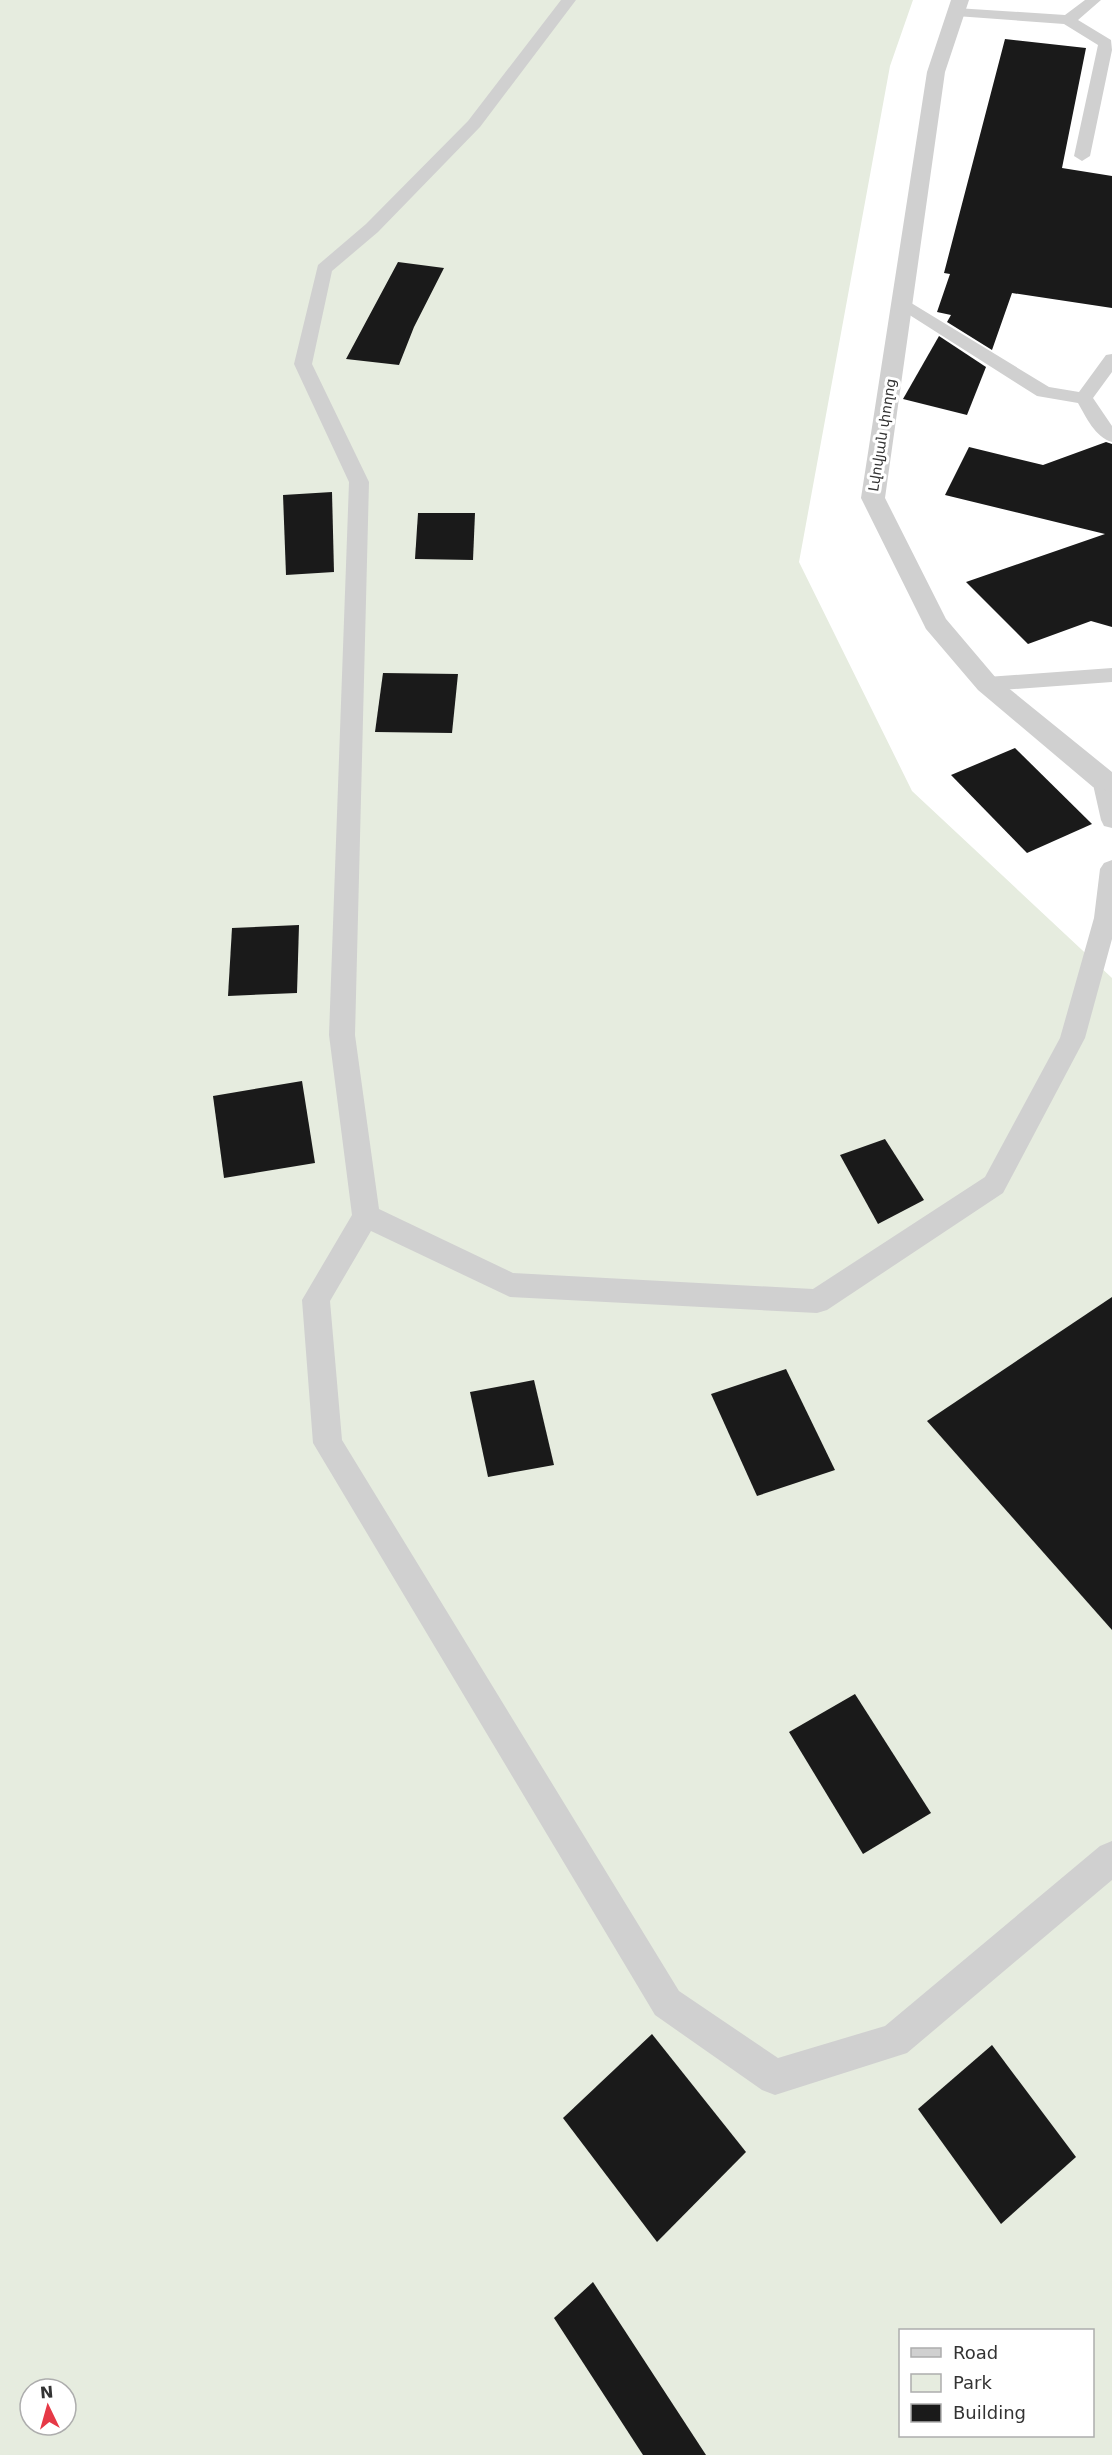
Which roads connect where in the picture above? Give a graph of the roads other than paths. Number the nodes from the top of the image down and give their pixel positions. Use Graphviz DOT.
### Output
graph roads {
  1 [pos="569,0"];
  2 [pos="1094,0"];
  3 [pos="958,6"];
  4 [pos="1068,20"];
  5 [pos="1109,43"];
  6 [pos="1082,156"];
  7 [pos="903,303"];
  8 [pos="1112,359"];
  9 [pos="1084,398"];
  10 [pos="1112,436"];
  11 [pos="1112,675"];
  12 [pos="987,684"];
  13 [pos="1108,781"];
  14 [pos="1112,820"];
  15 [pos="1112,869"];
  16 [pos="366,1216"];
  17 [pos="1112,1858"];
  1 -- 16 [label="lane"];
  2 -- 4 [label="lane"];
  3 -- 4 [label="lane"];
  3 -- 7 [label="street, Լվովյան փողոց"];
  4 -- 5 [label="lane"];
  5 -- 6 [label="lane"];
  7 -- 9 [label="lane"];
  7 -- 12 [label="street, Լվովյան փողոց"];
  8 -- 9 [label="lane"];
  9 -- 10 [label="lane"];
  11 -- 12 [label="lane"];
  12 -- 13 [label="street, Լվովյան փողոց"];
  13 -- 14 [label="lane"];
  15 -- 16 [label="lane"];
  16 -- 17 [label="lane"];
}
